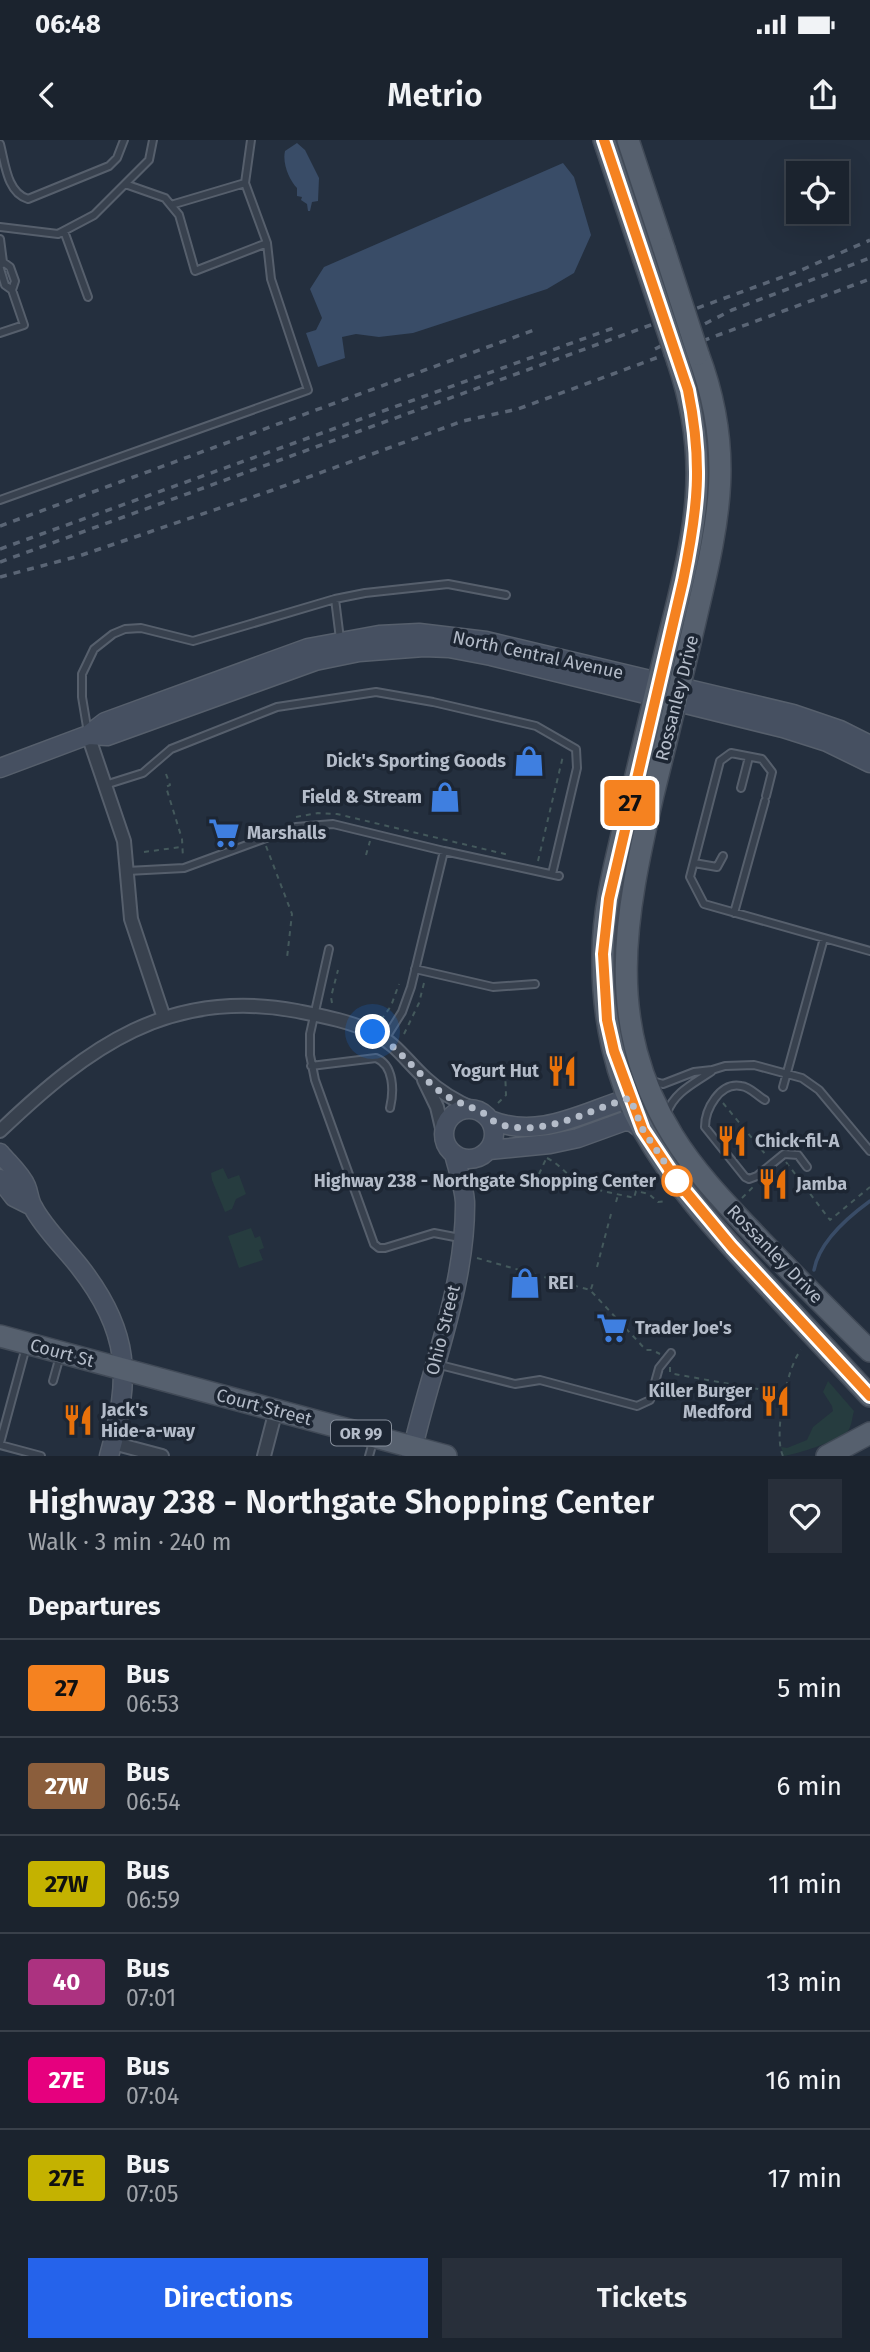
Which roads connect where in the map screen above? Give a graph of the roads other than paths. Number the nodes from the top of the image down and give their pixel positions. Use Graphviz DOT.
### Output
graph roads {
  1 [pos="124,140"];
  2 [pos="153,140"];
  3 [pos="251,140"];
  4 [pos="604,140"];
  5 [pos="628,140"];
  6 [pos="0,144"];
  7 [pos="246,183"];
  8 [pos="125,184"];
  9 [pos="171,205"];
  10 [pos="0,227"];
  11 [pos="64,231"];
  12 [pos="0,239"];
  13 [pos="267,243"];
  14 [pos="1,266"];
  15 [pos="88,297"];
  16 [pos="0,333"];
  17 [pos="0,500"];
  18 [pos="506,595"];
  19 [pos="335,599"];
  20 [pos="340,640"];
  21 [pos="667,691"];
  22 [pos="88,735"];
  23 [pos="870,745"];
  24 [pos="750,757"];
  25 [pos="870,763"];
  26 [pos="0,768"];
  27 [pos="105,785"];
  28 [pos="741,788"];
  29 [pos="444,851"];
  30 [pos="723,856"];
  31 [pos="694,863"];
  32 [pos="126,871"];
  33 [pos="734,913"];
  34 [pos="824,938"];
  35 [pos="329,949"];
  36 [pos="870,951"];
  37 [pos="415,970"];
  38 [pos="535,984"];
  39 [pos="316,1015"];
  40 [pos="164,1018"];
  41 [pos="385,1039"];
  42 [pos="312,1066"];
  43 [pos="712,1070"];
  44 [pos="788,1073"];
  45 [pos="644,1076"];
  46 [pos="422,1077"];
  47 [pos="783,1087"];
  48 [pos="630,1098"];
  49 [pos="765,1100"];
  50 [pos="390,1108"];
  51 [pos="474,1109"];
  52 [pos="490,1120"];
  53 [pos="664,1121"];
  54 [pos="643,1130"];
  55 [pos="0,1131"];
  56 [pos="444,1137"];
  57 [pos="870,1151"];
  58 [pos="0,1153"];
  59 [pos="486,1153"];
  60 [pos="454,1154"];
  61 [pos="690,1162"];
  62 [pos="807,1167"];
  63 [pos="0,1179"];
  64 [pos="465,1202"];
  65 [pos="32,1206"];
  66 [pos="462,1238"];
  67 [pos="0,1336"];
  68 [pos="27,1343"];
  69 [pos="870,1351"];
  70 [pos="61,1353"];
  71 [pos="671,1353"];
  72 [pos="435,1364"];
  73 [pos="123,1369"];
  74 [pos="53,1381"];
  75 [pos="870,1396"];
  76 [pos="276,1410"];
  77 [pos="870,1433"];
  78 [pos="0,1444"];
  79 [pos="372,1446"];
  80 [pos="111,1449"];
  81 [pos="412,1452"];
  82 [pos="41,1456"];
  83 [pos="162,1456"];
  84 [pos="264,1456"];
  85 [pos="446,1456"];
  86 [pos="827,1456"];
  1 -- 6 [label="lane"];
  2 -- 8 [label="lane"];
  3 -- 7 [label="lane"];
  4 -- 21 [label="main road, Rossanley Drive, bridge"];
  5 -- 21 [label="main road, Rossanley Drive, bridge"];
  7 -- 9 [label="lane"];
  7 -- 13 [label="lane"];
  8 -- 9 [label="lane"];
  8 -- 11 [label="lane"];
  9 -- 13 [label="lane"];
  10 -- 11 [label="lane"];
  11 -- 15 [label="lane"];
  12 -- 14 [label="lane"];
  13 -- 17 [label="lane"];
  14 -- 16 [label="lane"];
  18 -- 19 [label="lane"];
  19 -- 20 [label="lane"];
  19 -- 22 [label="lane"];
  20 -- 21 [label="street, North Central Avenue"];
  20 -- 22 [label="street, North Central Avenue"];
  21 -- 22 [label="street, North Central Avenue"];
  21 -- 23 [label="street, North Central Avenue"];
  21 -- 25 [label="street, North Central Avenue"];
  21 -- 45 [label="main road, Rossanley Drive"];
  21 -- 48 [label="main road, Rossanley Drive"];
  22 -- 26 [label="street, North Central Avenue"];
  22 -- 27 [label="street"];
  24 -- 28 [label="lane"];
  24 -- 31 [label="lane"];
  24 -- 33 [label="lane"];
  27 -- 29 [label="lane"];
  27 -- 32 [label="street"];
  29 -- 32 [label="lane"];
  29 -- 37 [label="lane"];
  30 -- 31 [label="lane"];
  31 -- 33 [label="lane"];
  32 -- 40 [label="street"];
  33 -- 34 [label="lane"];
  34 -- 36 [label="lane"];
  34 -- 44 [label="lane"];
  35 -- 39 [label="lane"];
  37 -- 38 [label="lane"];
  37 -- 41 [label="lane"];
  39 -- 40 [label="street"];
  39 -- 41 [label="street"];
  39 -- 42 [label="lane"];
  40 -- 55 [label="street"];
  41 -- 46 [label="street"];
  42 -- 50 [label="lane"];
  42 -- 66 [label="lane"];
  43 -- 44 [label="lane"];
  43 -- 45 [label="lane"];
  43 -- 53 [label="lane"];
  44 -- 47 [label="lane"];
  44 -- 57 [label="lane"];
  45 -- 53 [label="main road, Rossanley Drive"];
  46 -- 51 [label="street"];
  46 -- 56 [label="street"];
  48 -- 52 [label="street"];
  48 -- 54 [label="main road, Rossanley Drive"];
  48 -- 61 [label="main road"];
  49 -- 62 [label="lane"];
  51 -- 52 [label="street"];
  51 -- 56 [label="street"];
  52 -- 59 [label="street"];
  53 -- 61 [label="main road, Rossanley Drive"];
  54 -- 59 [label="street"];
  54 -- 75 [label="main road, Rossanley Drive"];
  56 -- 60 [label="street"];
  58 -- 65 [label="street"];
  59 -- 60 [label="street"];
  59 -- 64 [label="street, Ohio Street"];
  60 -- 64 [label="street, Ohio Street"];
  61 -- 69 [label="main road, Rossanley Drive"];
  63 -- 65 [label="street"];
  64 -- 66 [label="street, Ohio Street"];
  65 -- 73 [label="street"];
  66 -- 72 [label="street, Ohio Street"];
  67 -- 68 [label="main road, Court St / OR 99"];
  68 -- 70 [label="main road, Court St / OR 99"];
  68 -- 78 [label="lane"];
  70 -- 73 [label="main road, Court St / OR 99"];
  70 -- 74 [label="lane"];
  71 -- 72 [label="lane"];
  72 -- 81 [label="street, Ohio Street"];
  73 -- 76 [label="main road, Court Street / OR 99"];
  73 -- 80 [label="street"];
  76 -- 79 [label="main road, Court Street / OR 99"];
  76 -- 84 [label="street"];
  77 -- 86 [label="main road"];
  78 -- 82 [label="lane"];
  79 -- 81 [label="main road, Court Street / OR 99"];
  80 -- 83 [label="street"];
  81 -- 85 [label="main road, Court Street / OR 99"];
}
